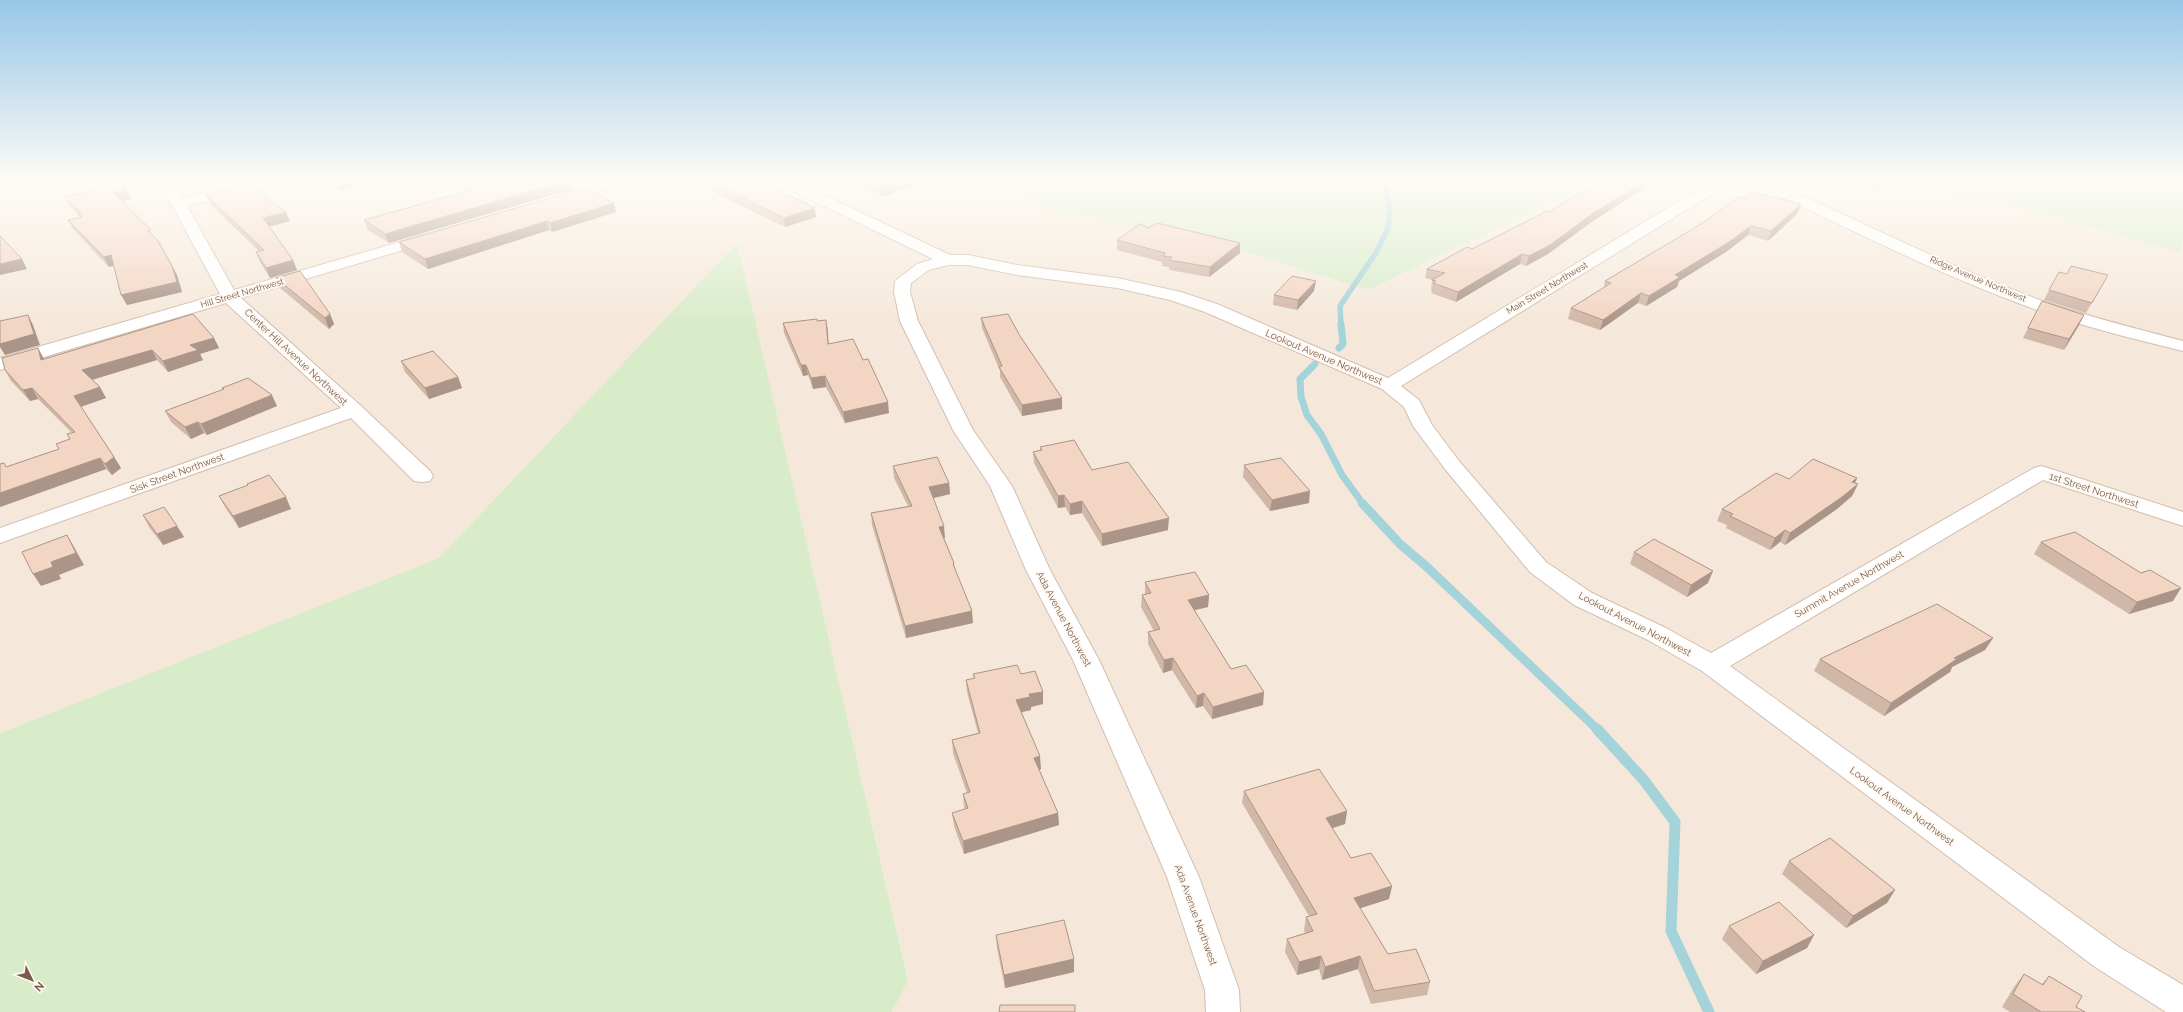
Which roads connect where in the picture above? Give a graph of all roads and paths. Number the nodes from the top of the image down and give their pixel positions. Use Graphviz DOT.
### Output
graph roads {
  1 [pos="192,228"];
  2 [pos="881,228"];
  3 [pos="1645,228"];
  4 [pos="1862,228"];
  5 [pos="445,233"];
  6 [pos="947,260"];
  7 [pos="230,297"];
  8 [pos="2183,346"];
  9 [pos="0,364"];
  10 [pos="1389,385"];
  11 [pos="354,410"];
  12 [pos="422,476"];
  13 [pos="1987,504"];
  14 [pos="2183,519"];
  15 [pos="0,536"];
  16 [pos="1711,665"];
  17 [pos="2183,1004"];
  18 [pos="1223,1012"];
  1 -- 7 [label="street, Center Hill Avenue Northwest"];
  2 -- 6 [label="street"];
  3 -- 10 [label="street, Main Street Northwest"];
  4 -- 8 [label="street, Ridge Avenue Northwest"];
  5 -- 7 [label="street, Hill Street Northwest"];
  6 -- 10 [label="street, Lookout Avenue Northwest"];
  6 -- 18 [label="street, Ada Avenue Northwest"];
  7 -- 9 [label="street, Hill Street Northwest"];
  7 -- 11 [label="street, Center Hill Avenue Northwest"];
  10 -- 16 [label="street, Lookout Avenue Northwest"];
  11 -- 12 [label="street, Center Hill Avenue Northwest"];
  11 -- 15 [label="street, Sisk Street Northwest"];
  13 -- 14 [label="street, 1st Street Northwest"];
  13 -- 16 [label="street, Summit Avenue Northwest"];
  16 -- 17 [label="street, Lookout Avenue Northwest"];
}
